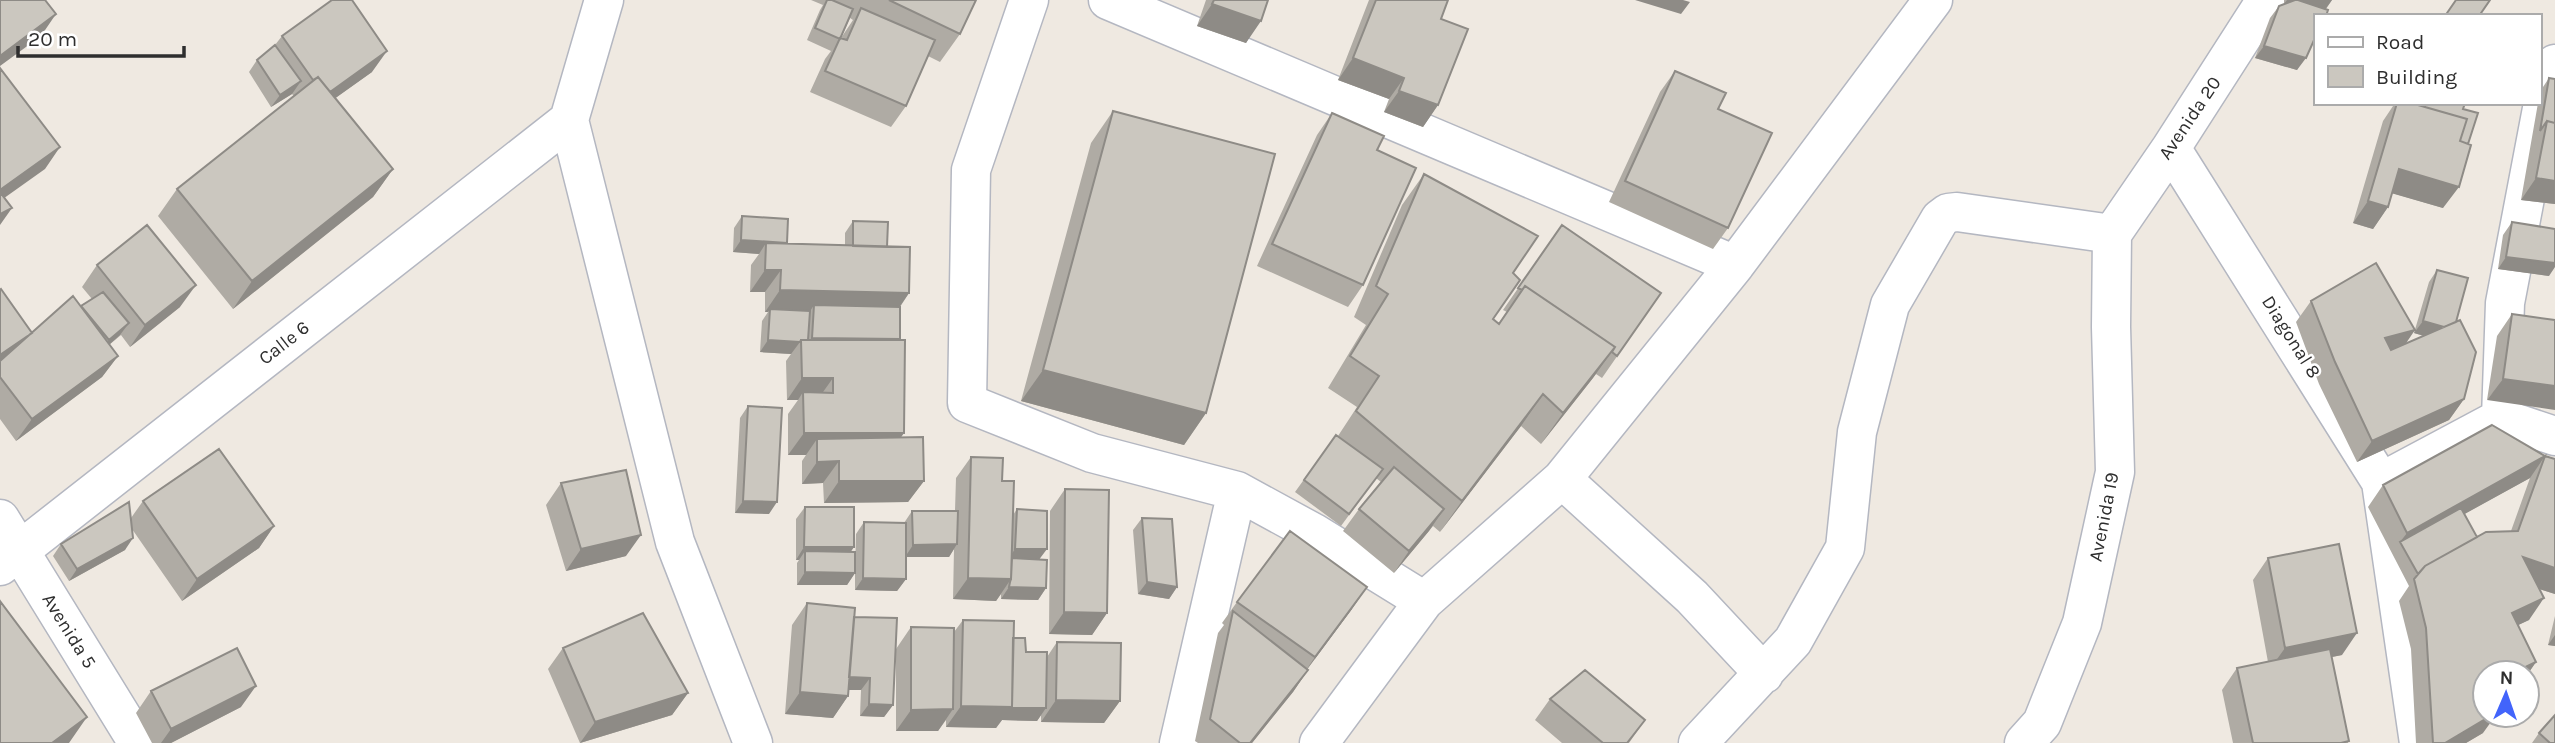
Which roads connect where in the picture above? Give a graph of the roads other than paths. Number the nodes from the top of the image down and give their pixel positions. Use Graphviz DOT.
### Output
graph roads {
  1 [pos="604,0"];
  2 [pos="1028,0"];
  3 [pos="1108,0"];
  4 [pos="1933,0"];
  5 [pos="2266,0"];
  6 [pos="2555,64"];
  7 [pos="569,120"];
  8 [pos="2171,148"];
  9 [pos="2112,234"];
  10 [pos="1735,265"];
  11 [pos="2501,418"];
  12 [pos="2555,436"];
  13 [pos="1562,479"];
  14 [pos="2381,482"];
  15 [pos="1237,491"];
  16 [pos="0,519"];
  17 [pos="10,559"];
  18 [pos="1424,601"];
  19 [pos="1764,674"];
  20 [pos="138,743"];
  21 [pos="753,743"];
  22 [pos="1178,743"];
  23 [pos="1319,743"];
  24 [pos="1698,743"];
  25 [pos="2024,743"];
  26 [pos="2419,743"];
  1 -- 7 [label="street"];
  2 -- 15 [label="street"];
  3 -- 10 [label="street"];
  4 -- 10 [label="street"];
  5 -- 8 [label="street, Avenida 20"];
  6 -- 11 [label="street"];
  7 -- 17 [label="street, Calle 6"];
  7 -- 21 [label="street"];
  8 -- 9 [label="street, Avenida 20"];
  8 -- 14 [label="street, Diagonal 8"];
  9 -- 19 [label="street"];
  9 -- 25 [label="street, Avenida 19"];
  10 -- 13 [label="street"];
  11 -- 12 [label="street"];
  11 -- 14 [label="street"];
  13 -- 18 [label="street"];
  13 -- 19 [label="street"];
  14 -- 26 [label="street, Diagonal 8"];
  15 -- 18 [label="street"];
  15 -- 22 [label="street"];
  16 -- 17 [label="street, Avenida 5"];
  17 -- 20 [label="street, Avenida 5"];
  18 -- 23 [label="street"];
  19 -- 24 [label="street"];
}
